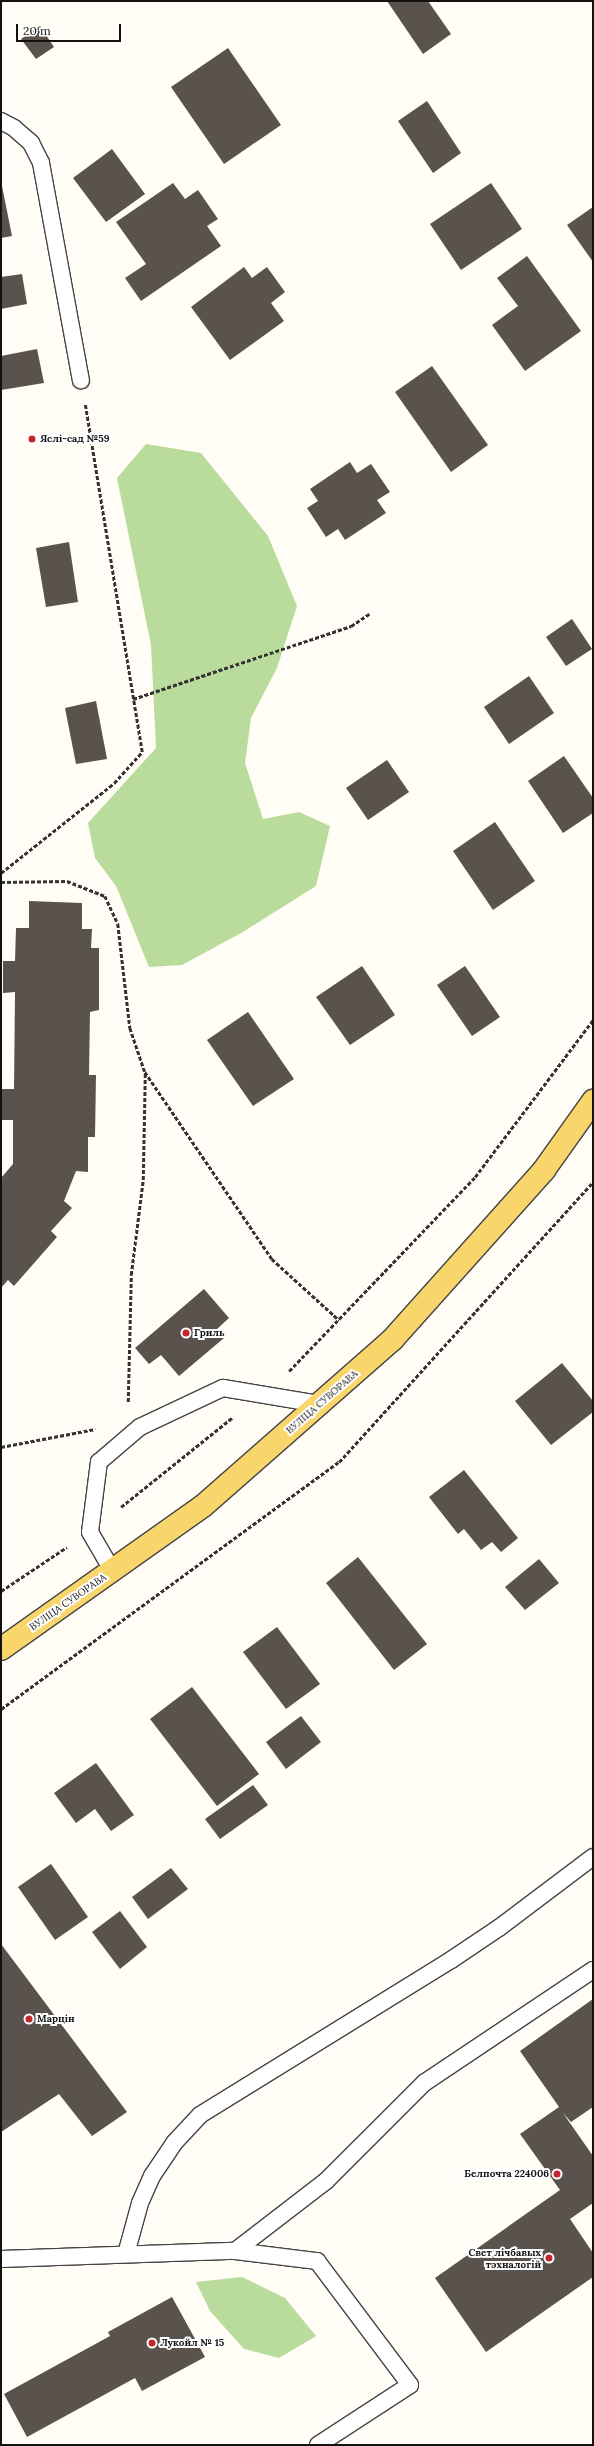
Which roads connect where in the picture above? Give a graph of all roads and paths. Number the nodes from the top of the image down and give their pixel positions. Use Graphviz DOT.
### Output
graph roads {
  1 [pos="1,121"];
  2 [pos="81,380"];
  3 [pos="370,614"];
  4 [pos="133,698"];
  5 [pos="1,873"];
  6 [pos="1,882"];
  7 [pos="593,1020"];
  8 [pos="145,1072"];
  9 [pos="593,1101"];
  10 [pos="593,1182"];
  11 [pos="339,1320"];
  12 [pos="261,1395"];
  13 [pos="319,1404"];
  14 [pos="134,1425"];
  15 [pos="1,1447"];
  16 [pos="90,1532"];
  17 [pos="112,1570"];
  18 [pos="1,1591"];
  19 [pos="1,1649"];
  20 [pos="1,1709"];
  21 [pos="593,1857"];
  22 [pos="593,1970"];
  23 [pos="236,2251"];
  24 [pos="126,2254"];
  25 [pos="1,2259"];
  26 [pos="318,2445"];
  1 -- 2 [label="lane"];
  2 -- 4 [label="path"];
  3 -- 4 [label="path"];
  4 -- 5 [label="path"];
  6 -- 8 [label="path"];
  7 -- 11 [label="path"];
  8 -- 11 [label="path"];
  8 -- 14 [label="path"];
  9 -- 13 [label="main road, ВУЛІЦА СУВОРАВА"];
  10 -- 20 [label="path"];
  11 -- 12 [label="path"];
  12 -- 13 [label="lane"];
  12 -- 14 [label="lane"];
  12 -- 16 [label="path"];
  13 -- 17 [label="main road, ВУЛІЦА СУВОРАВА"];
  14 -- 15 [label="path"];
  14 -- 16 [label="lane"];
  16 -- 17 [label="lane"];
  16 -- 18 [label="path"];
  17 -- 19 [label="main road, ВУЛІЦА СУВОРАВА"];
  21 -- 24 [label="lane"];
  22 -- 23 [label="lane"];
  23 -- 24 [label="lane"];
  23 -- 26 [label="lane"];
  24 -- 25 [label="lane"];
}
